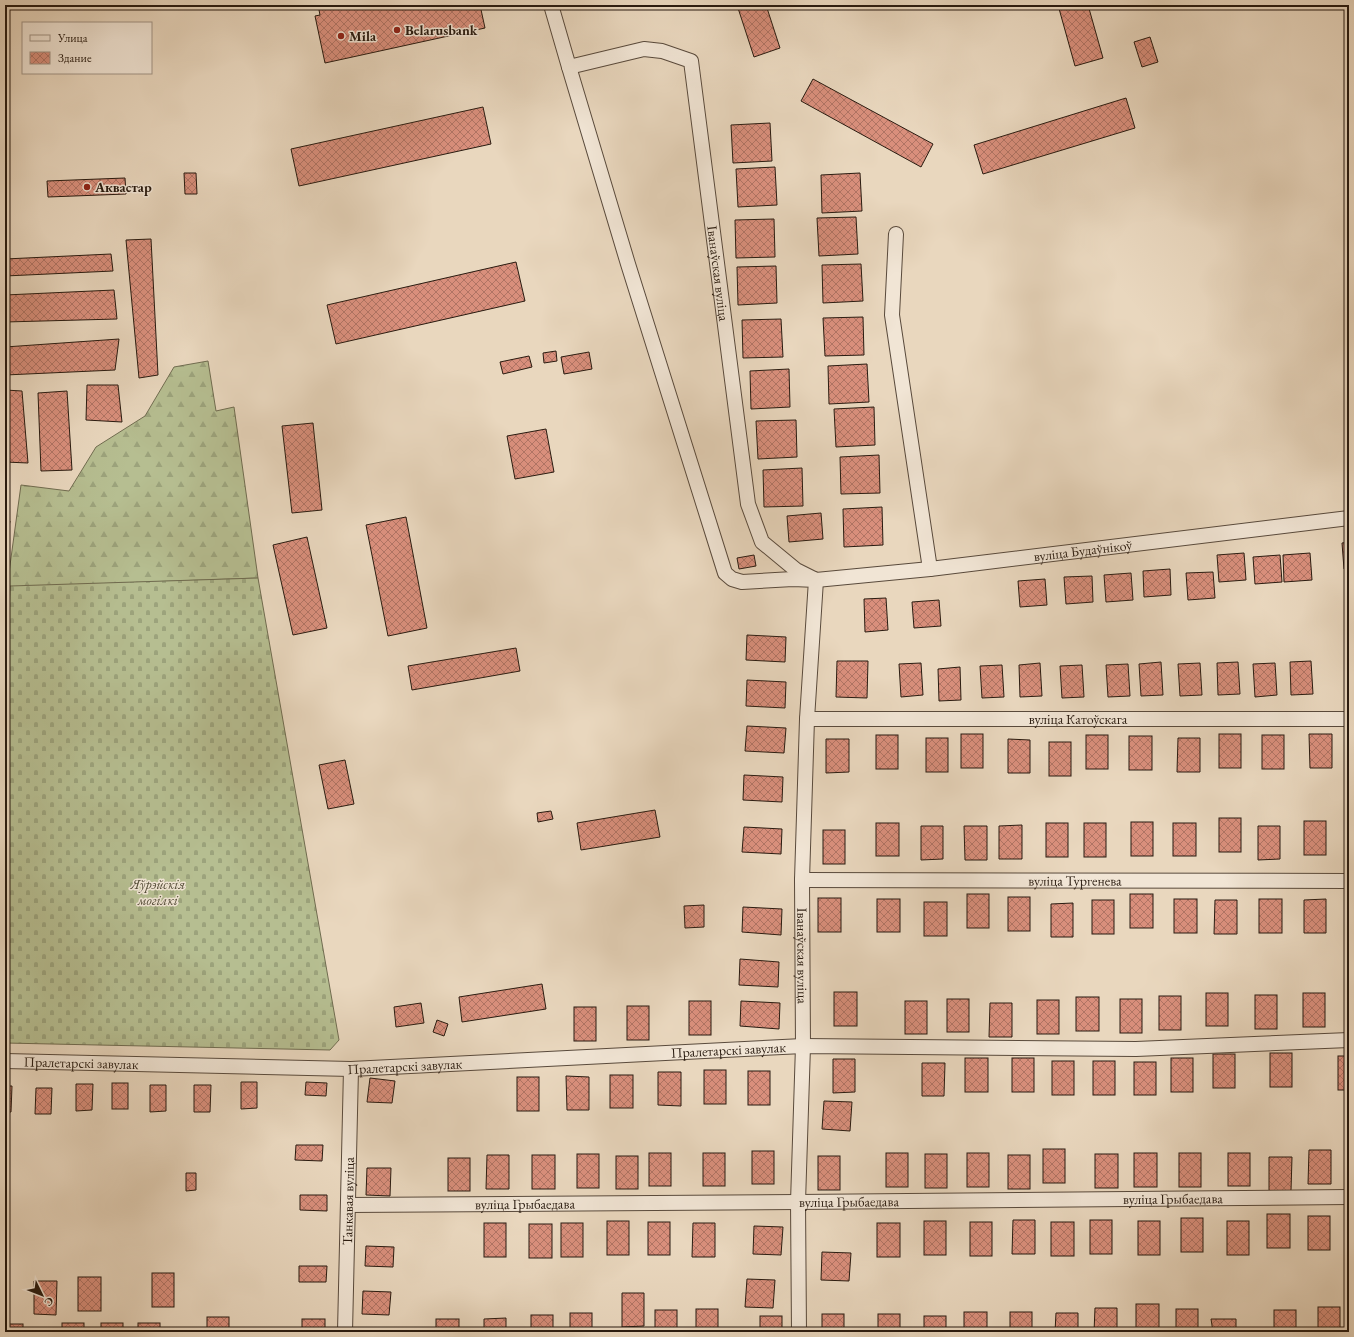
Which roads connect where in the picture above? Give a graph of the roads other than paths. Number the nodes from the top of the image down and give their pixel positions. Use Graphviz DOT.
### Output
graph roads {
  1 [pos="551,5"];
  2 [pos="569,68"];
  3 [pos="896,234"];
  4 [pos="1349,518"];
  5 [pos="930,569"];
  6 [pos="816,580"];
  7 [pos="806,719"];
  8 [pos="1349,719"];
  9 [pos="802,880"];
  10 [pos="1349,881"];
  11 [pos="1349,1040"];
  12 [pos="803,1046"];
  13 [pos="5,1061"];
  14 [pos="351,1069"];
  15 [pos="1349,1197"];
  16 [pos="798,1202"];
  17 [pos="348,1205"];
  18 [pos="345,1332"];
  19 [pos="799,1332"];
  1 -- 2 [label="street"];
  2 -- 6 [label="street"];
  2 -- 6 [label="street, Іванаўская вуліца"];
  3 -- 5 [label="street"];
  4 -- 5 [label="street, вуліца Будаўнікоў"];
  5 -- 6 [label="street, вуліца Будаўнікоў"];
  6 -- 7 [label="street, Іванаўская вуліца"];
  7 -- 8 [label="street, вуліца Катоўскага"];
  7 -- 9 [label="street, Іванаўская вуліца"];
  9 -- 10 [label="street, вуліца Тургенева"];
  9 -- 12 [label="street, Іванаўская вуліца"];
  11 -- 12 [label="street, Пралетарскі завулак"];
  12 -- 14 [label="street, Пралетарскі завулак"];
  12 -- 16 [label="street, Іванаўская вуліца"];
  13 -- 14 [label="street, Пралетарскі завулак"];
  14 -- 17 [label="street, Танкавая вуліца"];
  15 -- 16 [label="street, вуліца Грыбаедава"];
  16 -- 17 [label="street, вуліца Грыбаедава"];
  16 -- 19 [label="street, Іванаўская вуліца"];
  17 -- 18 [label="street, Танкавая вуліца"];
}
